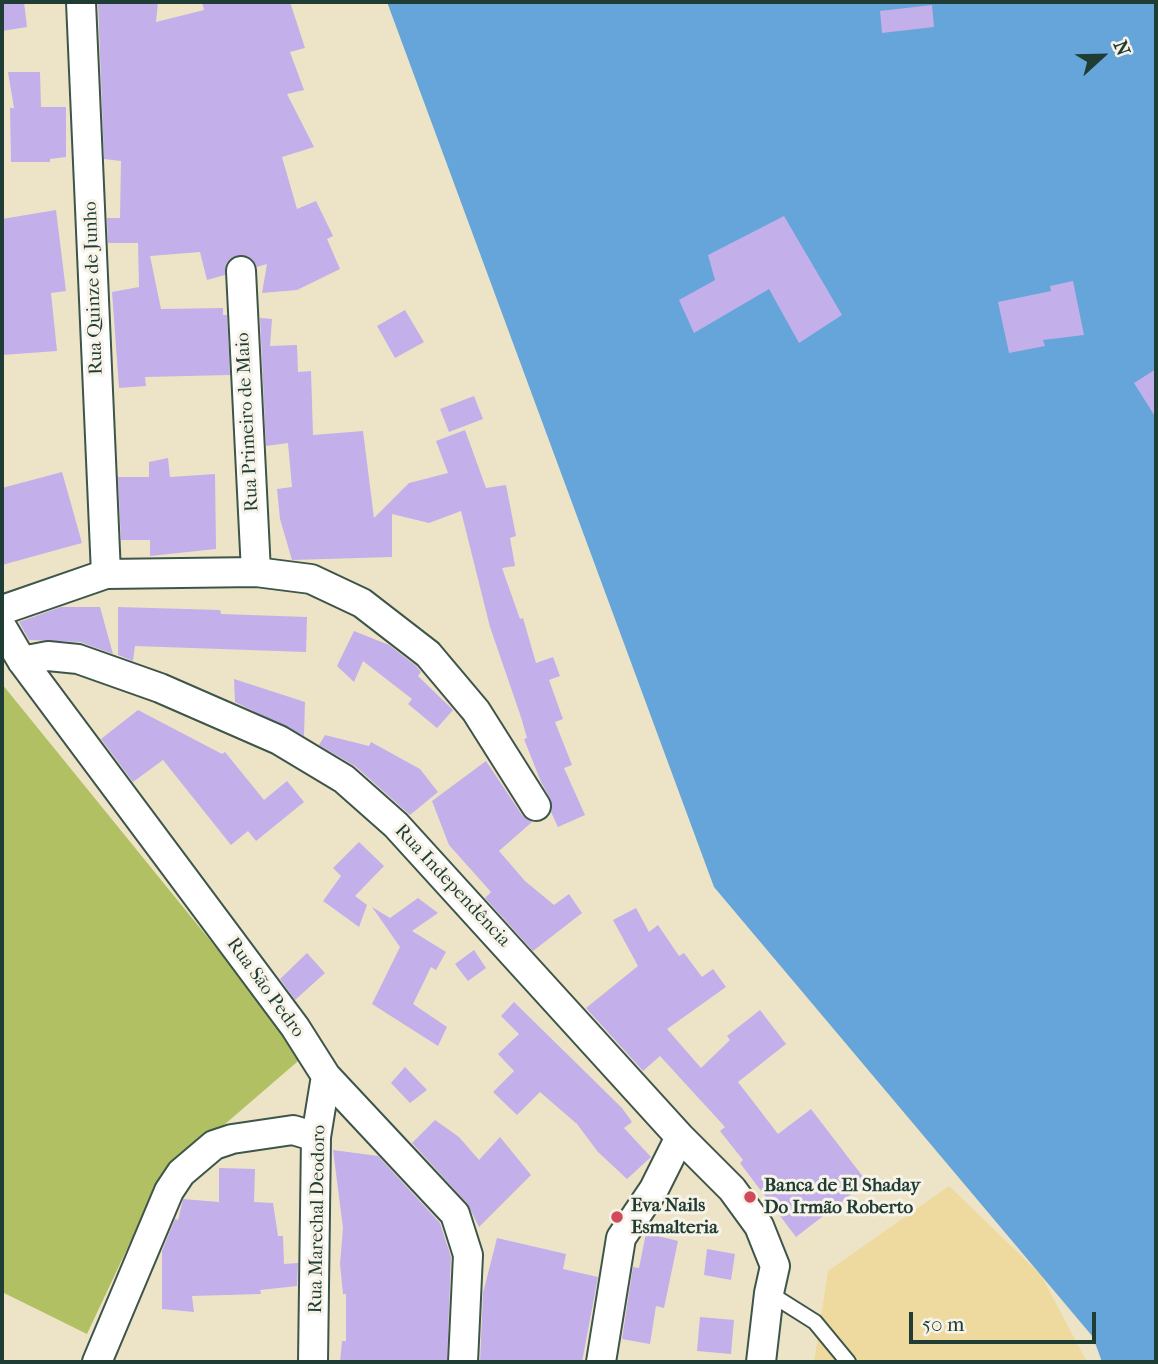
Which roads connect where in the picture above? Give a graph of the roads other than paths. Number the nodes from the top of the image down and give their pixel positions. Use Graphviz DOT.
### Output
graph roads {
  1 [pos="81,2"];
  2 [pos="240,271"];
  3 [pos="256,572"];
  4 [pos="106,574"];
  5 [pos="2,610"];
  6 [pos="2,627"];
  7 [pos="22,661"];
  8 [pos="536,806"];
  9 [pos="326,1076"];
  10 [pos="316,1136"];
  11 [pos="680,1137"];
  12 [pos="772,1279"];
  13 [pos="97,1362"];
  14 [pos="313,1362"];
  15 [pos="463,1362"];
  16 [pos="601,1362"];
  17 [pos="761,1362"];
  18 [pos="848,1362"];
  1 -- 4 [label="street, Rua Quinze de Junho"];
  2 -- 3 [label="street, Rua Primeiro de Maio"];
  3 -- 4 [label="street"];
  3 -- 8 [label="street"];
  4 -- 5 [label="street"];
  6 -- 7 [label="street, Rua São Pedro"];
  7 -- 9 [label="street, Rua São Pedro"];
  7 -- 11 [label="street, Rua Independência"];
  9 -- 10 [label="street, Rua Marechal Deodoro"];
  9 -- 15 [label="street, Rua São Pedro"];
  10 -- 13 [label="street"];
  10 -- 14 [label="street, Rua Marechal Deodoro"];
  11 -- 12 [label="street, Rua Independência"];
  11 -- 16 [label="street"];
  12 -- 17 [label="street"];
  12 -- 18 [label="lane"];
}
